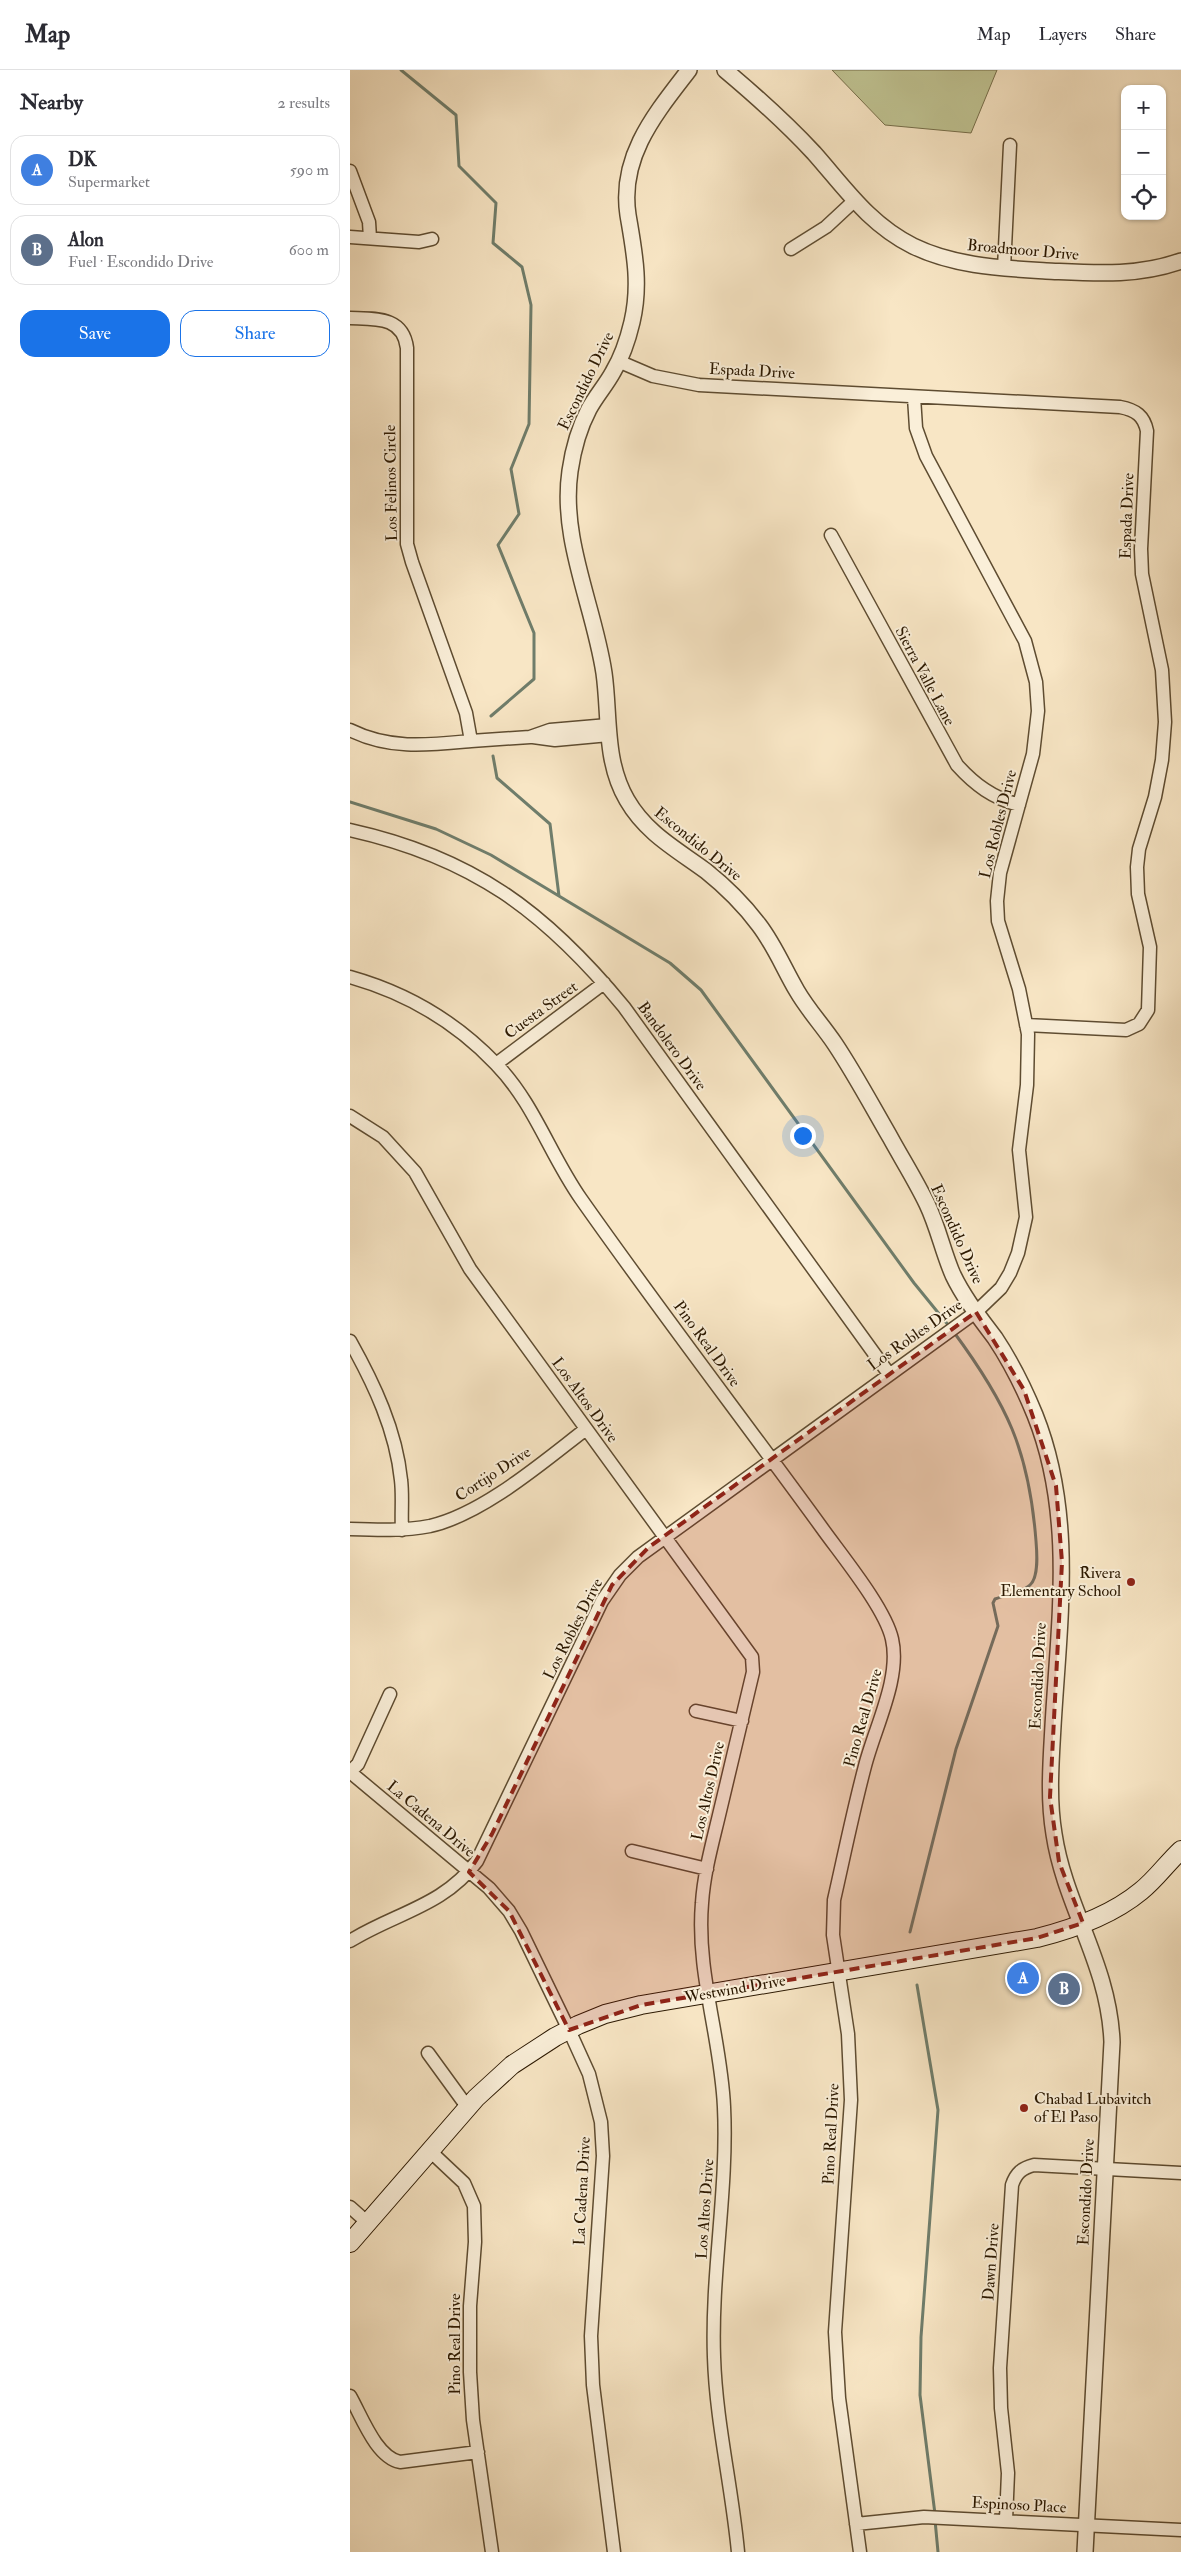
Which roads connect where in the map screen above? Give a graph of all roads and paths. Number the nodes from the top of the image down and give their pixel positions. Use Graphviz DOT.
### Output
graph roads {
  1 [pos="689,70"];
  2 [pos="725,70"];
  3 [pos="1010,145"];
  4 [pos="350,171"];
  5 [pos="854,201"];
  6 [pos="350,237"];
  7 [pos="370,238"];
  8 [pos="432,239"];
  9 [pos="791,249"];
  10 [pos="1181,260"];
  11 [pos="1004,268"];
  12 [pos="350,318"];
  13 [pos="618,362"];
  14 [pos="914,396"];
  15 [pos="831,535"];
  16 [pos="350,730"];
  17 [pos="609,730"];
  18 [pos="471,741"];
  19 [pos="1019,805"];
  20 [pos="350,830"];
  21 [pos="350,977"];
  22 [pos="604,983"];
  23 [pos="1026,1025"];
  24 [pos="496,1064"];
  25 [pos="350,1116"];
  26 [pos="976,1312"];
  27 [pos="350,1341"];
  28 [pos="889,1374"];
  29 [pos="586,1429"];
  30 [pos="772,1458"];
  31 [pos="350,1529"];
  32 [pos="402,1530"];
  33 [pos="665,1536"];
  34 [pos="390,1694"];
  35 [pos="696,1711"];
  36 [pos="742,1721"];
  37 [pos="350,1772"];
  38 [pos="1181,1850"];
  39 [pos="632,1851"];
  40 [pos="707,1869"];
  41 [pos="469,1872"];
  42 [pos="1082,1924"];
  43 [pos="350,1941"];
  44 [pos="839,1972"];
  45 [pos="708,1994"];
  46 [pos="569,2030"];
  47 [pos="428,2053"];
  48 [pos="468,2108"];
  49 [pos="430,2151"];
  50 [pos="1105,2168"];
  51 [pos="1181,2173"];
  52 [pos="350,2207"];
  53 [pos="368,2223"];
  54 [pos="350,2243"];
  55 [pos="350,2396"];
  56 [pos="478,2452"];
  57 [pos="1006,2520"];
  58 [pos="856,2524"];
  59 [pos="1086,2524"];
  60 [pos="1181,2530"];
  61 [pos="492,2552"];
  62 [pos="614,2552"];
  63 [pos="738,2552"];
  64 [pos="860,2552"];
  65 [pos="1085,2552"];
  1 -- 13 [label="street, Escondido Drive"];
  2 -- 5 [label="street, Broadmoor Drive"];
  3 -- 11 [label="street"];
  4 -- 7 [label="street"];
  5 -- 9 [label="street"];
  5 -- 11 [label="street, Broadmoor Drive"];
  6 -- 7 [label="street"];
  7 -- 8 [label="street"];
  10 -- 11 [label="street, Broadmoor Drive"];
  12 -- 18 [label="street, Los Felinos Circle"];
  13 -- 14 [label="street, Espada Drive"];
  13 -- 17 [label="street, Escondido Drive"];
  14 -- 19 [label="street, Los Robles Drive"];
  14 -- 23 [label="street, Espada Drive"];
  15 -- 19 [label="street, Sierra Valle Lane"];
  16 -- 18 [label="street"];
  17 -- 18 [label="street"];
  17 -- 26 [label="street, Escondido Drive"];
  19 -- 23 [label="street, Los Robles Drive"];
  20 -- 22 [label="street, Bandolero Drive"];
  21 -- 24 [label="street, Pino Real Drive"];
  22 -- 24 [label="street, Cuesta Street"];
  22 -- 28 [label="street, Bandolero Drive"];
  23 -- 26 [label="street, Los Robles Drive"];
  24 -- 30 [label="street, Pino Real Drive"];
  25 -- 29 [label="street, Los Altos Drive"];
  26 -- 28 [label="street, Los Robles Drive"];
  26 -- 42 [label="street, Escondido Drive"];
  27 -- 32 [label="street"];
  28 -- 30 [label="street, Los Robles Drive"];
  29 -- 32 [label="street, Cortijo Drive"];
  29 -- 33 [label="street, Los Altos Drive"];
  30 -- 33 [label="street, Los Robles Drive"];
  30 -- 44 [label="street, Pino Real Drive"];
  31 -- 32 [label="street, Cortijo Drive"];
  33 -- 36 [label="street, Los Altos Drive"];
  33 -- 41 [label="street, Los Robles Drive"];
  34 -- 37 [label="street"];
  35 -- 36 [label="street"];
  36 -- 40 [label="street, Los Altos Drive"];
  37 -- 41 [label="street, La Cadena Drive"];
  38 -- 42 [label="main road, Westwind Drive"];
  39 -- 40 [label="street"];
  40 -- 45 [label="street, Los Altos Drive"];
  41 -- 43 [label="street, Los Robles Drive"];
  41 -- 46 [label="street, La Cadena Drive"];
  42 -- 44 [label="main road, Westwind Drive"];
  42 -- 50 [label="street, Escondido Drive"];
  44 -- 45 [label="main road, Westwind Drive"];
  44 -- 58 [label="street, Pino Real Drive"];
  45 -- 46 [label="main road, Westwind Drive"];
  45 -- 63 [label="street, Los Altos Drive"];
  46 -- 48 [label="main road, Westwind Drive"];
  46 -- 62 [label="street, La Cadena Drive"];
  47 -- 48 [label="street"];
  48 -- 49 [label="main road, Westwind Drive"];
  49 -- 53 [label="main road, Westwind Drive"];
  49 -- 56 [label="street, Pino Real Drive"];
  50 -- 51 [label="street, Dawn Drive"];
  50 -- 57 [label="street, Dawn Drive"];
  50 -- 59 [label="street, Escondido Drive"];
  52 -- 53 [label="street"];
  53 -- 54 [label="main road, Westwind Drive"];
  55 -- 56 [label="street"];
  56 -- 61 [label="street, Pino Real Drive"];
  57 -- 58 [label="street, Espinoso Place"];
  57 -- 59 [label="street, Espinoso Place"];
  58 -- 64 [label="street, Pino Real Drive"];
  59 -- 60 [label="street, Espinoso Place"];
  59 -- 65 [label="street, Escondido Drive"];
}
